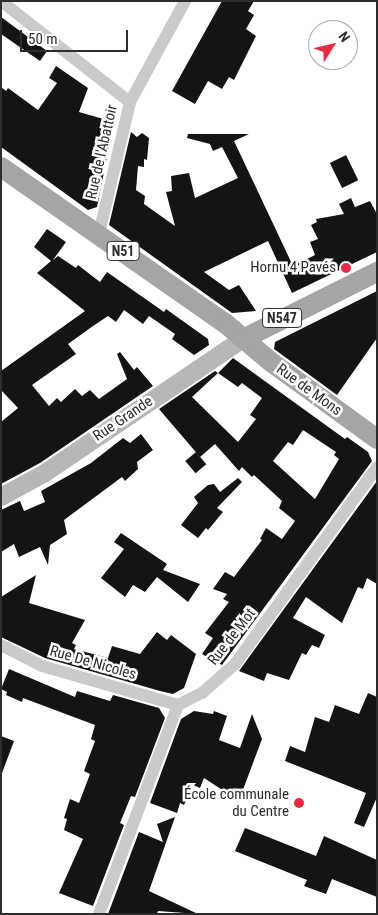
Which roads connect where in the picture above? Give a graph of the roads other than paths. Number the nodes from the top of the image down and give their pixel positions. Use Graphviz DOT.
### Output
graph roads {
  1 [pos="1,1"];
  2 [pos="185,1"];
  3 [pos="130,102"];
  4 [pos="1,167"];
  5 [pos="1,177"];
  6 [pos="41,209"];
  7 [pos="97,232"];
  8 [pos="377,272"];
  9 [pos="243,339"];
  10 [pos="377,439"];
  11 [pos="377,467"];
  12 [pos="1,497"];
  13 [pos="1,645"];
  14 [pos="178,706"];
  15 [pos="100,914"];
  1 -- 3 [label="street"];
  2 -- 3 [label="street, Rue de l'Abattoir"];
  3 -- 7 [label="street, Rue de l'Abattoir"];
  4 -- 7 [label="main road, N51"];
  5 -- 6 [label="main road, N51"];
  6 -- 7 [label="street"];
  6 -- 9 [label="main road, N51"];
  7 -- 9 [label="main road, N51"];
  8 -- 9 [label="main road, N547"];
  9 -- 10 [label="main road, Rue de Mons / N51"];
  9 -- 12 [label="street, Rue Grande"];
  11 -- 14 [label="street, Rue de Mot"];
  13 -- 14 [label="street, Rue De Nicoles"];
  14 -- 15 [label="street"];
}
